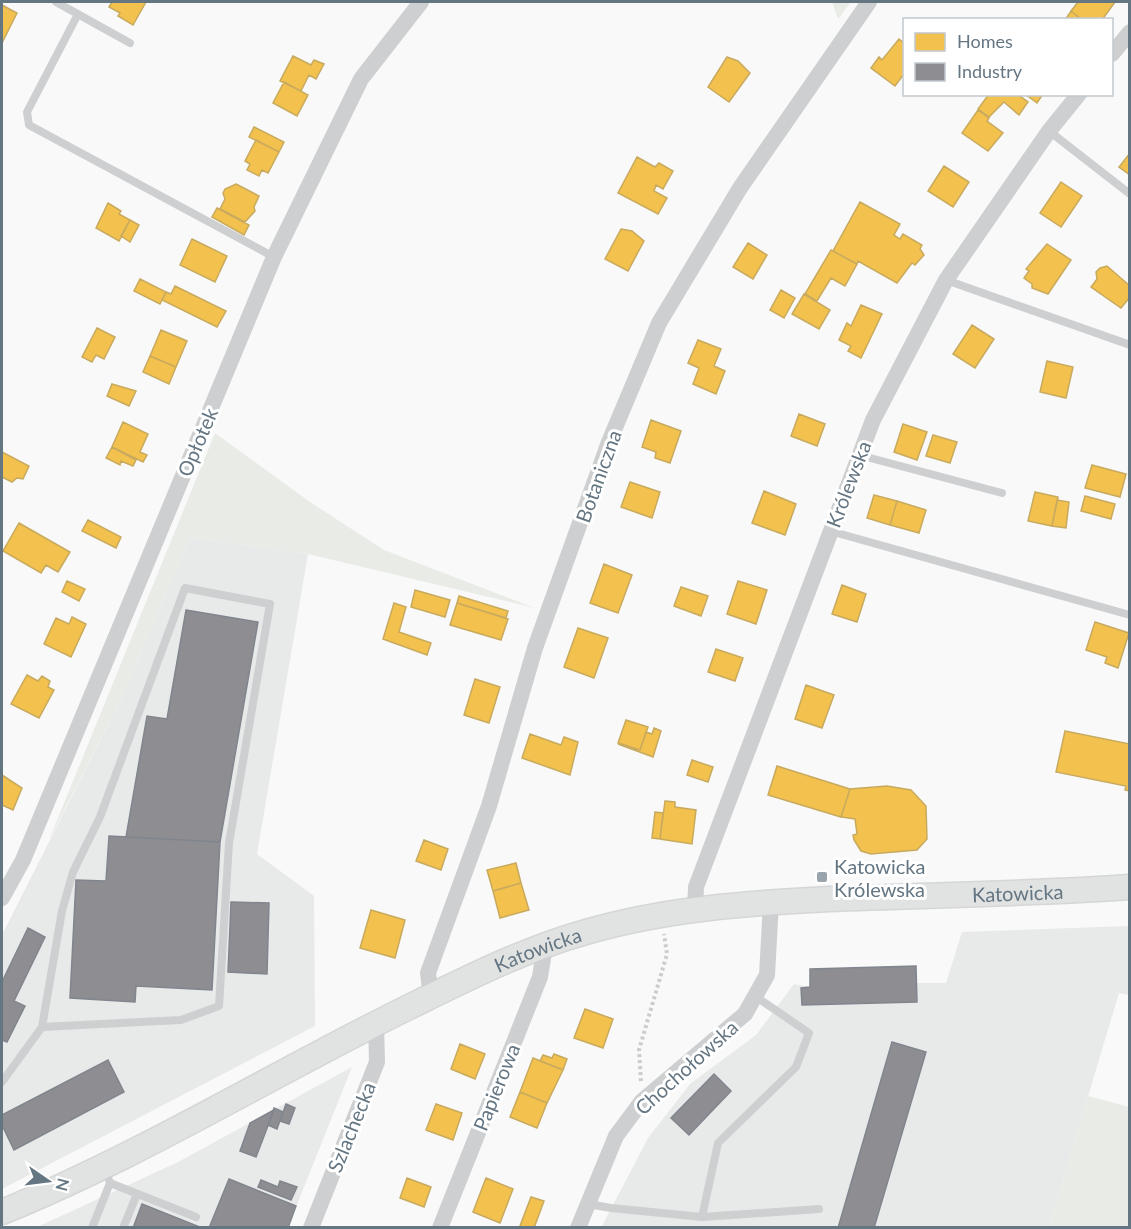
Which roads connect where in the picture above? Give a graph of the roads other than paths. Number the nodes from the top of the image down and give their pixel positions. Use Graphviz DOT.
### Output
graph roads {
  1 [pos="56,2"];
  2 [pos="421,2"];
  3 [pos="869,2"];
  4 [pos="78,14"];
  5 [pos="1130,32"];
  6 [pos="130,43"];
  7 [pos="1113,53"];
  8 [pos="1077,96"];
  9 [pos="1049,131"];
  10 [pos="1130,194"];
  11 [pos="274,257"];
  12 [pos="946,280"];
  13 [pos="1130,345"];
  14 [pos="859,455"];
  15 [pos="1002,493"];
  16 [pos="830,531"];
  17 [pos="1130,615"];
  18 [pos="1130,887"];
  19 [pos="2,898"];
  20 [pos="771,902"];
  21 [pos="695,910"];
  22 [pos="545,946"];
  23 [pos="431,996"];
  24 [pos="755,996"];
  25 [pos="376,1024"];
  26 [pos="42,1027"];
  27 [pos="2,1082"];
  28 [pos="106,1174"];
  29 [pos="136,1194"];
  30 [pos="588,1204"];
  31 [pos="819,1209"];
  32 [pos="2,1212"];
  33 [pos="196,1217"];
  34 [pos="702,1217"];
  35 [pos="92,1227"];
  36 [pos="123,1227"];
  37 [pos="310,1227"];
  38 [pos="440,1227"];
  39 [pos="578,1227"];
  1 -- 4 [label="lane"];
  2 -- 11 [label="street, Opłotek"];
  3 -- 23 [label="street, Botaniczna"];
  4 -- 6 [label="lane"];
  4 -- 11 [label="lane"];
  5 -- 7 [label="street"];
  8 -- 9 [label="street, Królewska"];
  9 -- 10 [label="lane"];
  9 -- 12 [label="street, Królewska"];
  11 -- 19 [label="street, Opłotek"];
  12 -- 13 [label="lane"];
  12 -- 14 [label="street, Królewska"];
  14 -- 15 [label="lane"];
  14 -- 16 [label="street, Królewska"];
  16 -- 17 [label="lane"];
  16 -- 21 [label="street, Królewska"];
  18 -- 20 [label="street, Katowicka"];
  20 -- 21 [label="street, Katowicka"];
  20 -- 24 [label="street, Chochołowska"];
  21 -- 22 [label="street, Katowicka"];
  22 -- 23 [label="street, Katowicka"];
  22 -- 38 [label="street, Papierowa"];
  23 -- 25 [label="street, Katowicka"];
  24 -- 30 [label="street, Chochołowska"];
  24 -- 34 [label="lane"];
  25 -- 28 [label="street, Katowicka"];
  25 -- 37 [label="street, Szlachecka"];
  26 -- 26 [label="lane"];
  26 -- 27 [label="lane"];
  28 -- 29 [label="lane"];
  28 -- 32 [label="street, Katowicka"];
  28 -- 35 [label="lane"];
  29 -- 33 [label="lane"];
  29 -- 36 [label="lane"];
  30 -- 34 [label="lane"];
  30 -- 39 [label="street, Chochołowska"];
  31 -- 34 [label="lane"];
}
